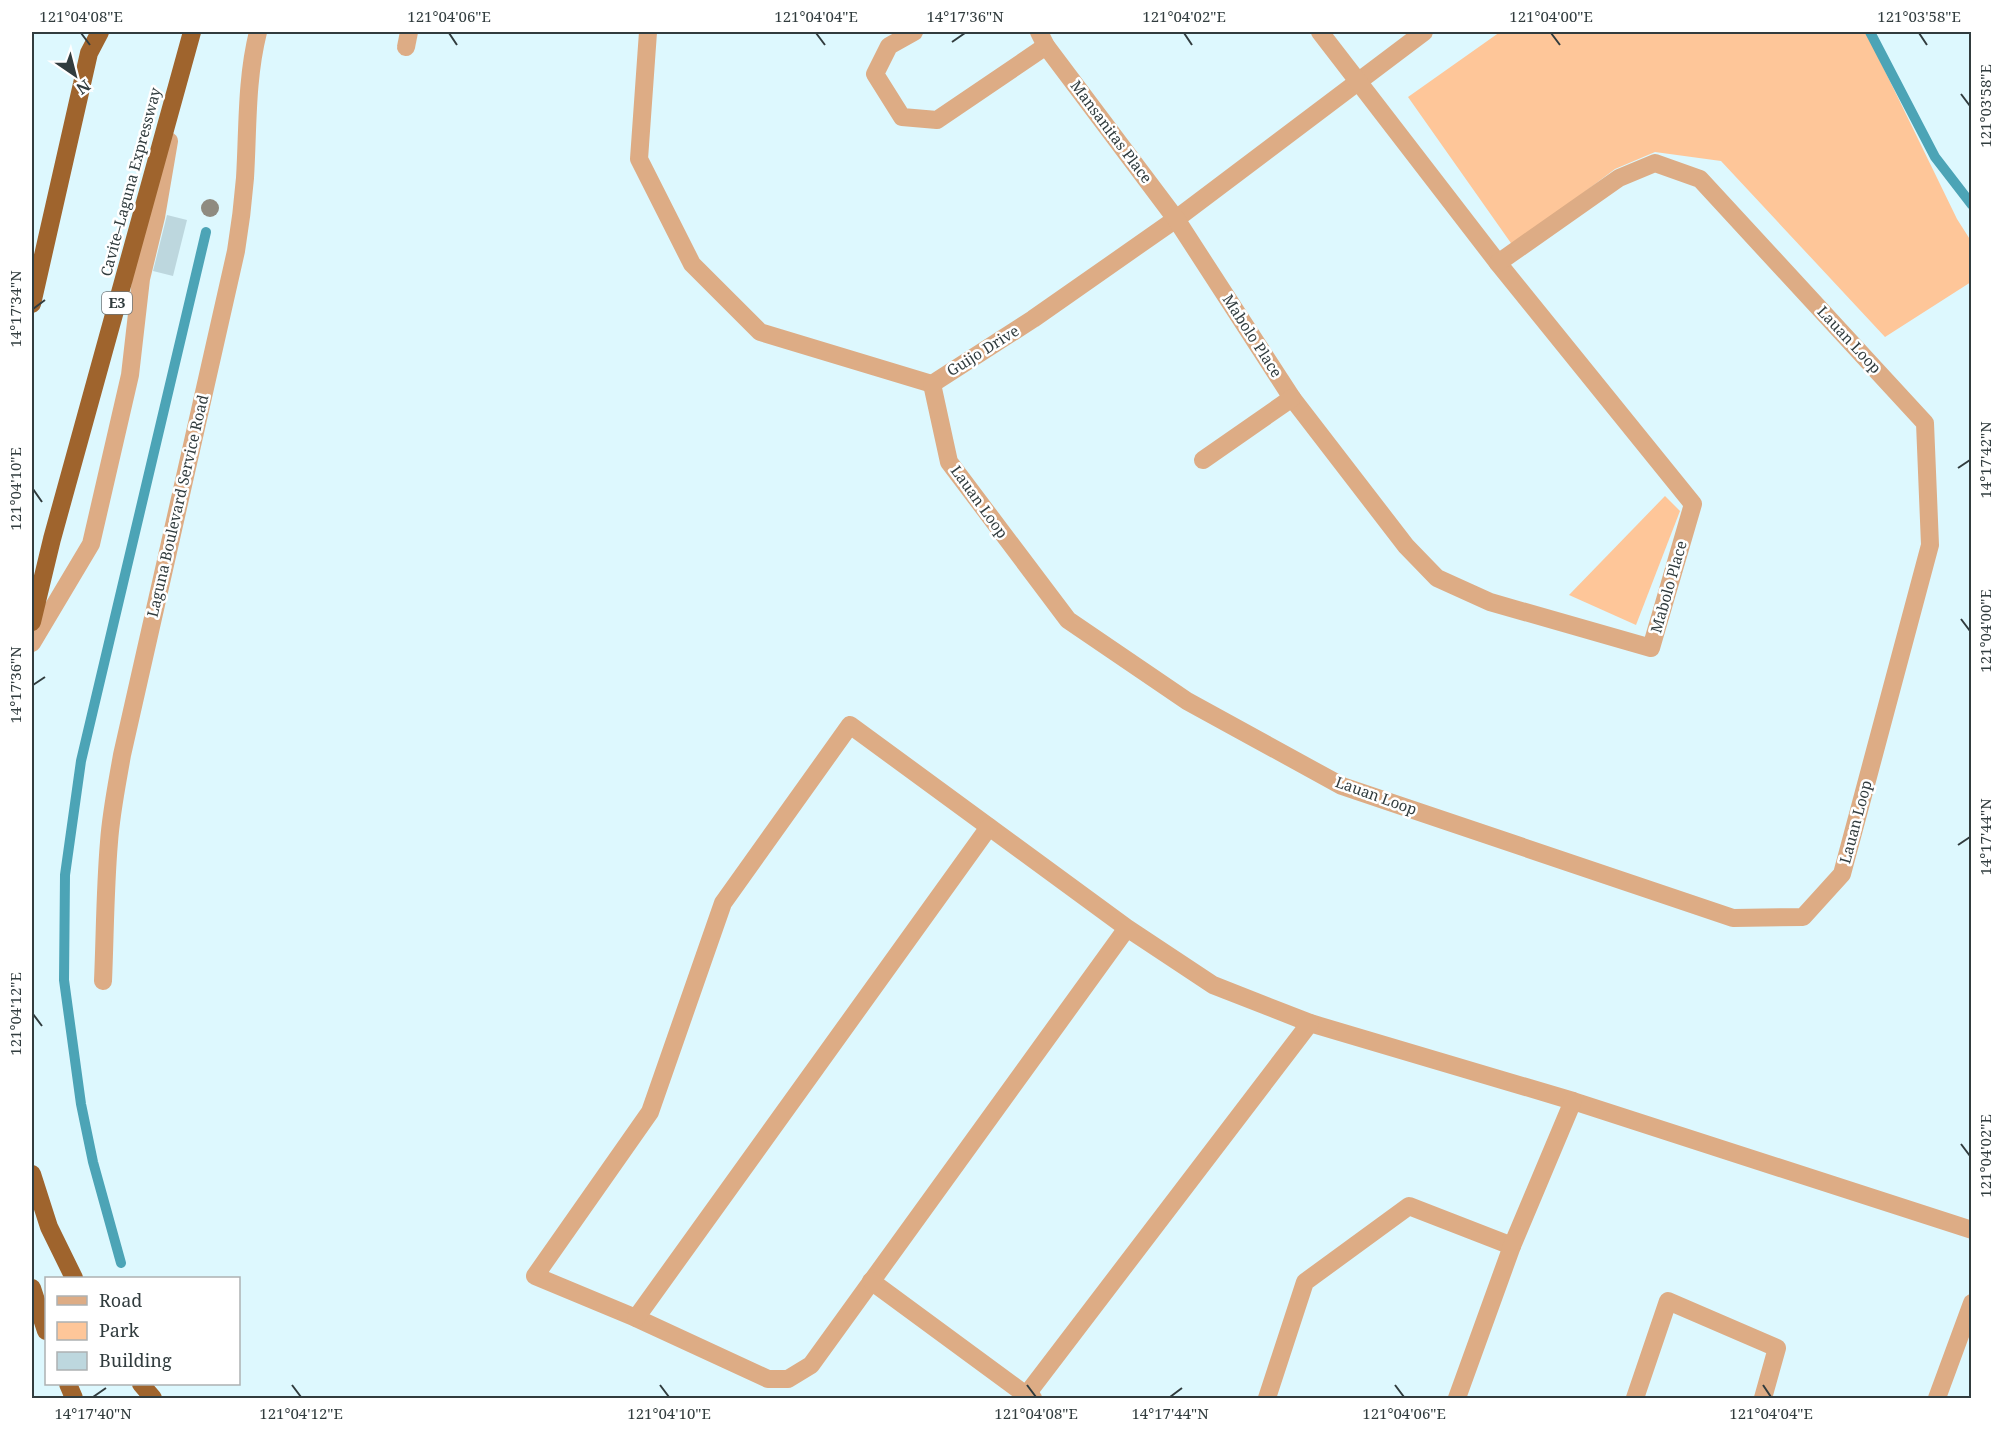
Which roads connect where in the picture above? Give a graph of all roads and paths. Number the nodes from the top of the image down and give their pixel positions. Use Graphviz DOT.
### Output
graph roads {
  1 [pos="89,32"];
  2 [pos="100,32"];
  3 [pos="192,32"];
  4 [pos="258,32"];
  5 [pos="648,32"];
  6 [pos="914,32"];
  7 [pos="1320,32"];
  8 [pos="1424,32"];
  9 [pos="1043,39"];
  10 [pos="89,54"];
  11 [pos="181,68"];
  12 [pos="1359,81"];
  13 [pos="1176,219"];
  14 [pos="1497,263"];
  15 [pos="32,304"];
  16 [pos="932,384"];
  17 [pos="1292,398"];
  18 [pos="1203,460"];
  19 [pos="32,622"];
  20 [pos="32,643"];
  21 [pos="989,827"];
  22 [pos="1126,928"];
  23 [pos="103,981"];
  24 [pos="1310,1023"];
  25 [pos="1573,1101"];
  26 [pos="32,1174"];
  27 [pos="1971,1230"];
  28 [pos="1512,1246"];
  29 [pos="74,1277"];
  30 [pos="871,1281"];
  31 [pos="32,1288"];
  32 [pos="1971,1303"];
  33 [pos="636,1318"];
  34 [pos="45,1328"];
  35 [pos="143,1385"];
  36 [pos="1028,1397"];
  37 [pos="153,1398"];
  38 [pos="1267,1398"];
  39 [pos="1457,1398"];
  40 [pos="1635,1398"];
  41 [pos="1763,1398"];
  42 [pos="1936,1398"];
  1 -- 10 [label="street"];
  2 -- 10 [label="highway"];
  3 -- 11 [label="highway, Cavite–Laguna Expressway / E3"];
  4 -- 23 [label="street, Laguna Boulevard Service Road"];
  5 -- 16 [label="street, Guijo Drive"];
  6 -- 9 [label="street, Mansanitas Place"];
  7 -- 12 [label="street"];
  8 -- 12 [label="street, Guijo Drive"];
  9 -- 13 [label="street, Mansanitas Place"];
  10 -- 15 [label="highway"];
  11 -- 19 [label="highway, Cavite–Laguna Expressway / E3"];
  11 -- 20 [label="street"];
  12 -- 13 [label="street, Guijo Drive"];
  12 -- 14 [label="street, Mabolo Place"];
  13 -- 16 [label="street, Guijo Drive"];
  13 -- 17 [label="street, Mabolo Place"];
  14 -- 16 [label="street, Lauan Loop"];
  14 -- 17 [label="street, Mabolo Place"];
  17 -- 18 [label="street"];
  21 -- 22 [label="street"];
  21 -- 33 [label="street"];
  21 -- 33 [label="street"];
  22 -- 24 [label="street"];
  22 -- 30 [label="street"];
  24 -- 25 [label="street"];
  24 -- 36 [label="street"];
  25 -- 27 [label="street"];
  25 -- 28 [label="street"];
  26 -- 29 [label="highway"];
  28 -- 38 [label="street"];
  28 -- 39 [label="street"];
  30 -- 33 [label="street"];
  30 -- 36 [label="street"];
  31 -- 34 [label="highway"];
  32 -- 42 [label="street"];
  35 -- 37 [label="highway"];
  40 -- 41 [label="street"];
}
